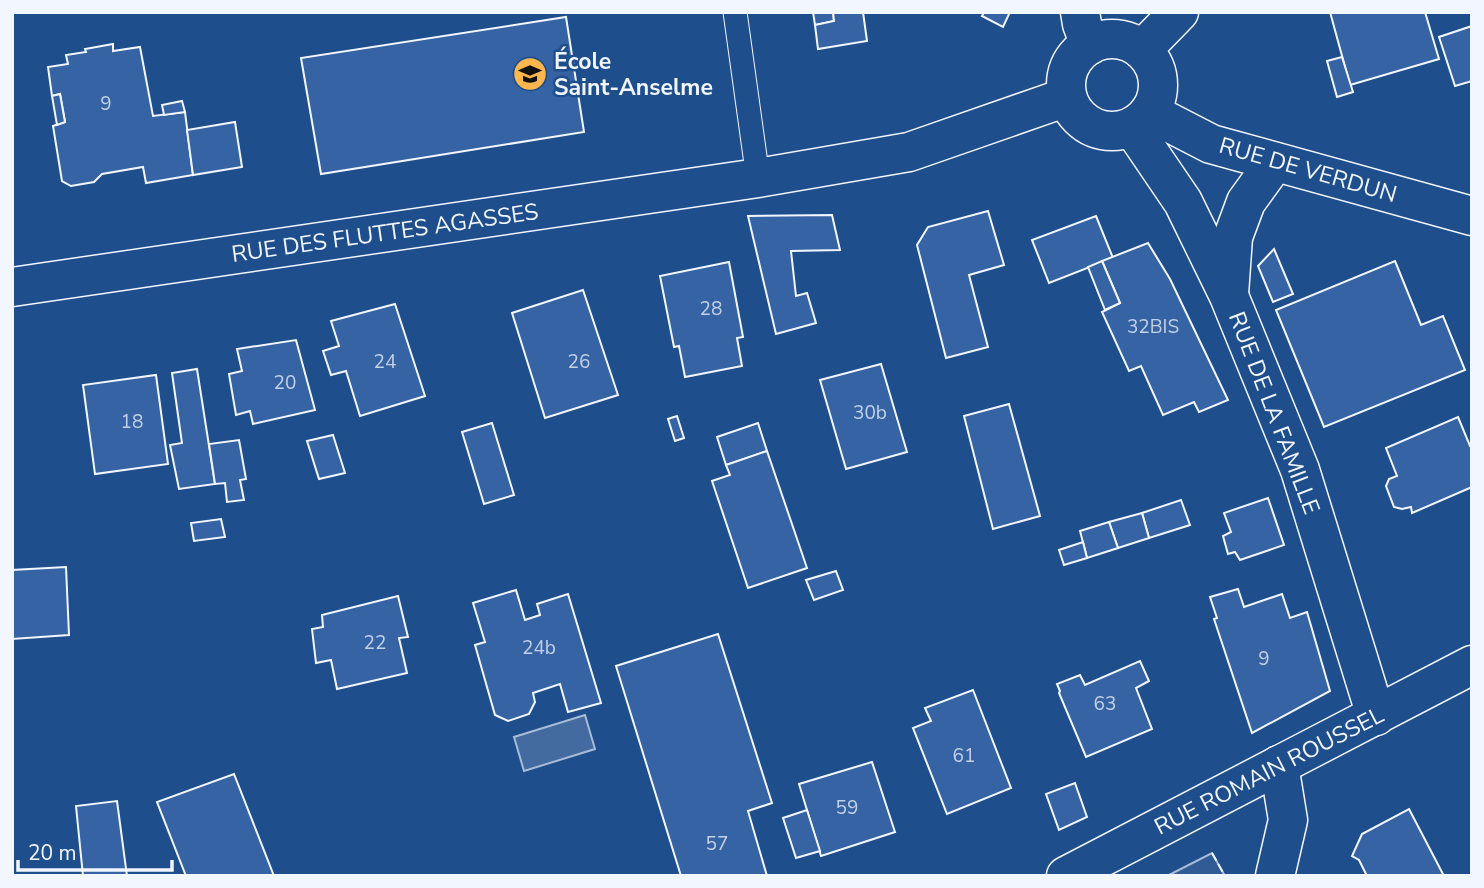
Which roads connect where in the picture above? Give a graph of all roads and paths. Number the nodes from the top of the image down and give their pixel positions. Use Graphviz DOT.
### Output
graph roads {
  1 [pos="735,12"];
  2 [pos="1179,12"];
  3 [pos="1085,29"];
  4 [pos="1142,50"];
  5 [pos="1067,97"];
  6 [pos="1140,120"];
  7 [pos="1275,162"];
  8 [pos="758,178"];
  9 [pos="1472,216"];
  10 [pos="12,287"];
  11 [pos="1229,296"];
  12 [pos="1472,665"];
  13 [pos="1376,716"];
  14 [pos="1279,765"];
  15 [pos="1066,876"];
  16 [pos="1275,876"];
  1 -- 8 [label="lane"];
  2 -- 4 [label="street"];
  3 -- 4 [label="street"];
  3 -- 5 [label="street"];
  4 -- 6 [label="street"];
  5 -- 6 [label="street"];
  5 -- 8 [label="street, RUE DES FLUTTES AGASSES"];
  6 -- 7 [label="street, RUE DE VERDUN"];
  6 -- 11 [label="street, RUE DE LA FAMILLE"];
  7 -- 9 [label="street, RUE DE VERDUN"];
  7 -- 11 [label="street"];
  8 -- 10 [label="street, RUE DES FLUTTES AGASSES"];
  11 -- 13 [label="street, RUE DE LA FAMILLE"];
  12 -- 13 [label="street, RUE ROMAIN ROUSSEL"];
  13 -- 14 [label="street, RUE ROMAIN ROUSSEL"];
  14 -- 15 [label="street, RUE ROMAIN ROUSSEL"];
  14 -- 16 [label="street"];
}
